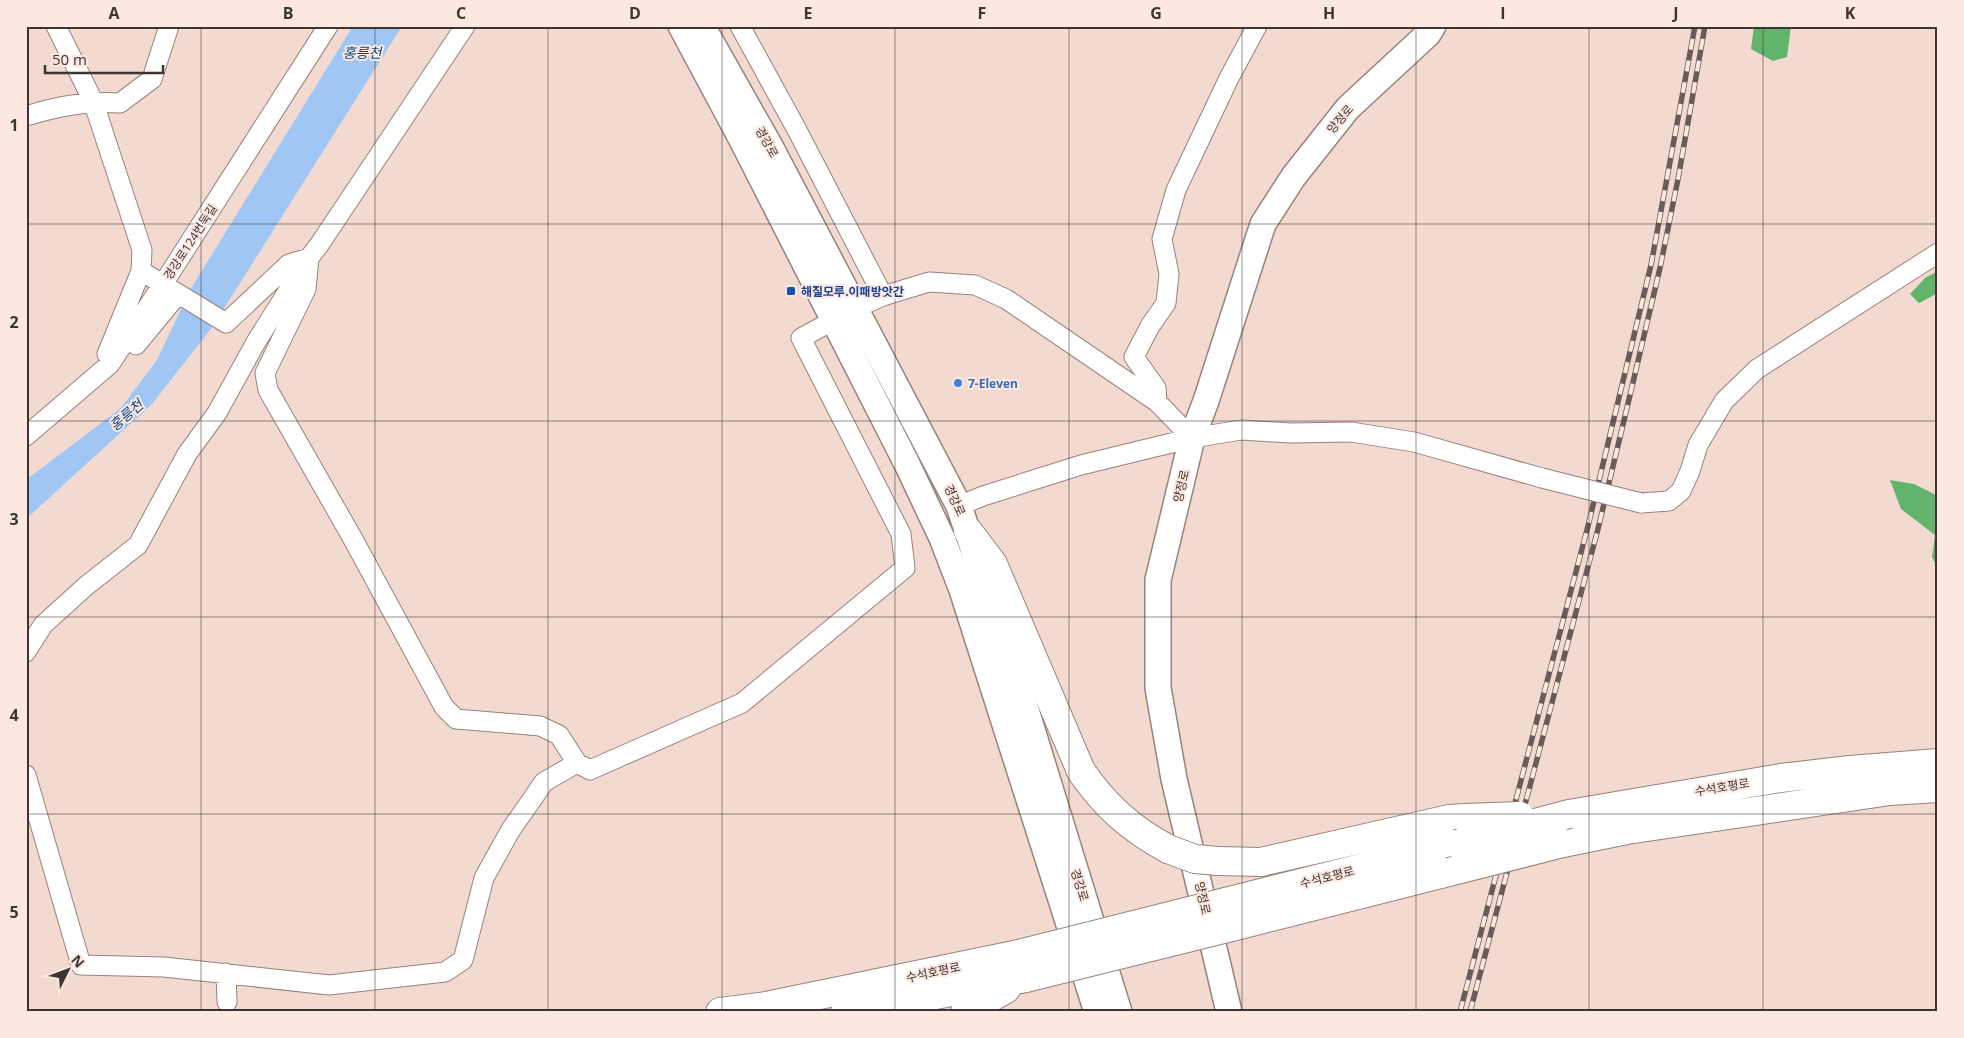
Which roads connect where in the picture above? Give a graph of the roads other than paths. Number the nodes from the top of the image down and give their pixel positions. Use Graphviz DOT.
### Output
graph roads {
  1 [pos="56,26"];
  2 [pos="169,26"];
  3 [pos="328,26"];
  4 [pos="464,26"];
  5 [pos="681,26"];
  6 [pos="702,26"];
  7 [pos="740,26"];
  8 [pos="1257,26"];
  9 [pos="1433,26"];
  10 [pos="93,101"];
  11 [pos="26,116"];
  12 [pos="1938,253"];
  13 [pos="309,258"];
  14 [pos="141,271"];
  15 [pos="170,289"];
  16 [pos="883,296"];
  17 [pos="856,308"];
  18 [pos="834,320"];
  19 [pos="100,372"];
  20 [pos="1157,402"];
  21 [pos="26,436"];
  22 [pos="1192,438"];
  23 [pos="964,518"];
  24 [pos="26,652"];
  25 [pos="577,763"];
  26 [pos="1938,764"];
  27 [pos="26,775"];
  28 [pos="1938,788"];
  29 [pos="1569,814"];
  30 [pos="1228,915"];
  31 [pos="1022,966"];
  32 [pos="226,973"];
  33 [pos="227,1002"];
  34 [pos="720,1012"];
  35 [pos="845,1012"];
  36 [pos="965,1012"];
  37 [pos="1097,1012"];
  38 [pos="1119,1012"];
  39 [pos="1229,1012"];
  1 -- 10 [label="street"];
  2 -- 10 [label="street"];
  3 -- 15 [label="street, 경강로124번둑길"];
  4 -- 13 [label="street"];
  5 -- 18 [label="main road, 경강로"];
  6 -- 17 [label="main road, 경강로"];
  7 -- 16 [label="street"];
  8 -- 20 [label="street"];
  9 -- 22 [label="main road, 양정로"];
  10 -- 11 [label="street"];
  10 -- 14 [label="street"];
  12 -- 22 [label="street, bridge"];
  13 -- 15 [label="street"];
  13 -- 24 [label="street"];
  13 -- 25 [label="street"];
  14 -- 15 [label="street"];
  14 -- 19 [label="street"];
  15 -- 19 [label="street, 경강로124번둑길"];
  16 -- 17 [label="street"];
  16 -- 20 [label="street"];
  17 -- 18 [label="street"];
  17 -- 23 [label="main road, 경강로"];
  18 -- 25 [label="street"];
  18 -- 37 [label="main road, 경강로"];
  19 -- 21 [label="street, 경강로124번둑길"];
  20 -- 22 [label="street"];
  22 -- 23 [label="street"];
  22 -- 39 [label="main road, 양정로"];
  23 -- 29 [label="highway, bridge"];
  23 -- 38 [label="main road, 경강로"];
  25 -- 32 [label="street"];
  26 -- 29 [label="highway, 수석호평로"];
  27 -- 32 [label="street"];
  28 -- 30 [label="highway, 수석호평로, bridge"];
  29 -- 30 [label="highway, 수석호평로, bridge"];
  30 -- 31 [label="highway, 수석호평로, bridge"];
  31 -- 34 [label="highway, 수석호평로"];
  31 -- 35 [label="highway, 수석호평로"];
  31 -- 36 [label="highway"];
  32 -- 33 [label="street"];
}
